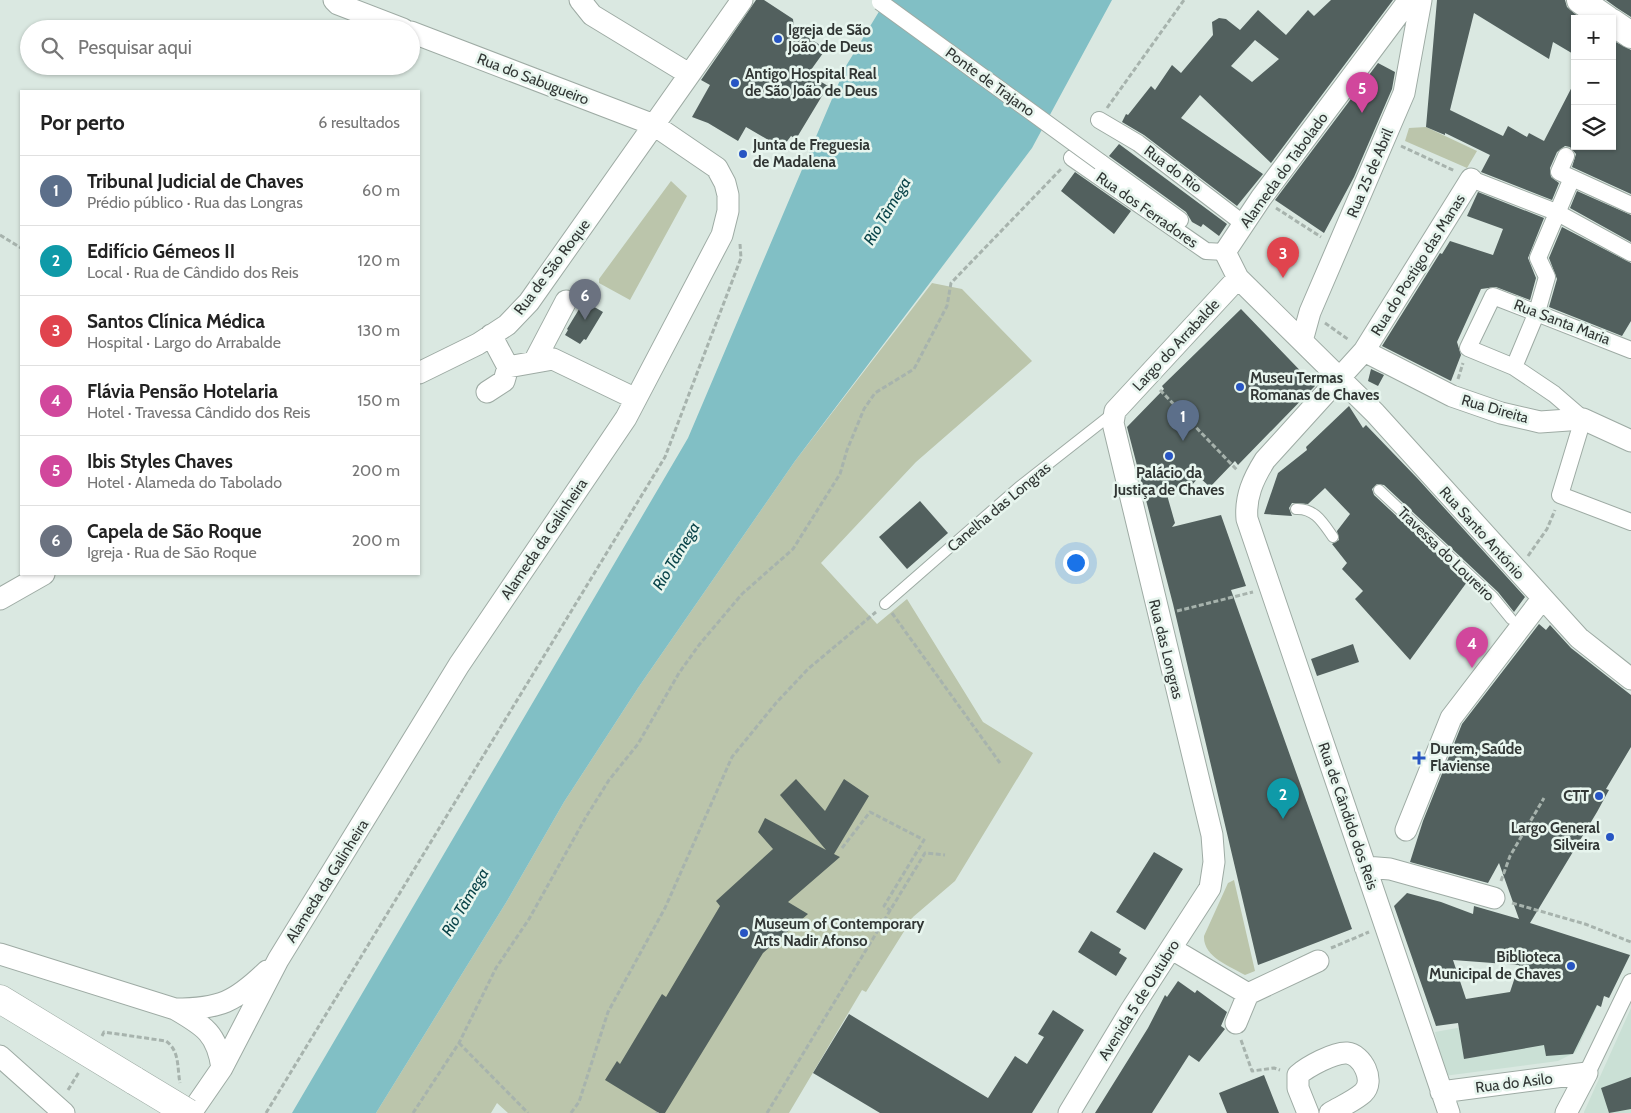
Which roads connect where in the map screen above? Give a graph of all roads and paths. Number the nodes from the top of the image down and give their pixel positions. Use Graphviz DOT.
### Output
graph roads {
  1 [pos="334,0"];
  2 [pos="580,0"];
  3 [pos="742,0"];
  4 [pos="1409,0"];
  5 [pos="1421,0"];
  6 [pos="1580,0"];
  7 [pos="879,1"];
  8 [pos="1601,15"];
  9 [pos="380,20"];
  10 [pos="1616,25"];
  11 [pos="420,35"];
  12 [pos="1631,35"];
  13 [pos="1380,40"];
  14 [pos="1412,50"];
  15 [pos="689,74"];
  16 [pos="1099,120"];
  17 [pos="654,125"];
  18 [pos="1385,138"];
  19 [pos="1566,156"];
  20 [pos="1072,158"];
  21 [pos="1572,178"];
  22 [pos="1471,179"];
  23 [pos="1261,198"];
  24 [pos="1631,205"];
  25 [pos="728,211"];
  26 [pos="1556,212"];
  27 [pos="1244,224"];
  28 [pos="0,235"];
  29 [pos="1318,235"];
  30 [pos="20,247"];
  31 [pos="1225,252"];
  32 [pos="1631,253"];
  33 [pos="1238,278"];
  34 [pos="952,283"];
  35 [pos="566,301"];
  36 [pos="1537,312"];
  37 [pos="491,335"];
  38 [pos="1302,341"];
  39 [pos="1629,343"];
  40 [pos="1468,348"];
  41 [pos="1364,351"];
  42 [pos="534,362"];
  43 [pos="508,367"];
  44 [pos="1514,367"];
  45 [pos="420,372"];
  46 [pos="1340,379"];
  47 [pos="1159,389"];
  48 [pos="487,392"];
  49 [pos="1452,396"];
  50 [pos="636,399"];
  51 [pos="1115,411"];
  52 [pos="1583,419"];
  53 [pos="1631,441"];
  54 [pos="1252,484"];
  55 [pos="1380,493"];
  56 [pos="1296,509"];
  57 [pos="1552,518"];
  58 [pos="1631,522"];
  59 [pos="1333,537"];
  60 [pos="1517,572"];
  61 [pos="42,575"];
  62 [pos="1270,587"];
  63 [pos="0,599"];
  64 [pos="1542,599"];
  65 [pos="885,604"];
  66 [pos="1158,616"];
  67 [pos="1510,619"];
  68 [pos="1631,680"];
  69 [pos="1000,763"];
  70 [pos="1544,798"];
  71 [pos="1406,830"];
  72 [pos="842,848"];
  73 [pos="945,855"];
  74 [pos="1365,867"];
  75 [pos="1210,888"];
  76 [pos="1494,898"];
  77 [pos="891,911"];
  78 [pos="1385,925"];
  79 [pos="1631,942"];
  80 [pos="1338,945"];
  81 [pos="1172,949"];
  82 [pos="0,954"];
  83 [pos="278,960"];
  84 [pos="1318,961"];
  85 [pos="1631,982"];
  86 [pos="1248,994"];
  87 [pos="0,999"];
  88 [pos="175,1009"];
  89 [pos="1236,1022"];
  90 [pos="104,1032"];
  91 [pos="459,1043"];
  92 [pos="0,1056"];
  93 [pos="222,1068"];
  94 [pos="81,1070"];
  95 [pos="1588,1073"];
  96 [pos="1298,1075"];
  97 [pos="181,1084"];
  98 [pos="1441,1092"];
  99 [pos="61,1110"];
  100 [pos="190,1113"];
  101 [pos="266,1113"];
  102 [pos="413,1113"];
  103 [pos="528,1113"];
  104 [pos="571,1113"];
  105 [pos="766,1113"];
  106 [pos="1069,1113"];
  107 [pos="1308,1113"];
  108 [pos="1330,1113"];
  109 [pos="1448,1113"];
  110 [pos="1566,1113"];
  1 -- 9 [label="street"];
  2 -- 15 [label="street"];
  3 -- 15 [label="street, Rua de São Roque"];
  4 -- 13 [label="street, Alameda do Tabolado"];
  5 -- 14 [label="street, Rua 25 de Abril"];
  6 -- 8 [label="street"];
  7 -- 31 [label="street, Ponte de Trajano, bridge"];
  10 -- 12 [label="street"];
  11 -- 17 [label="street, Rua do Sabugueiro"];
  13 -- 14 [label="street"];
  13 -- 23 [label="street, Alameda do Tabolado"];
  14 -- 18 [label="street, Rua 25 de Abril"];
  15 -- 17 [label="street, Rua de São Roque"];
  16 -- 27 [label="street, Rua do Rio"];
  17 -- 25 [label="street, Alameda da Galinheira"];
  17 -- 37 [label="street, Rua de São Roque"];
  18 -- 22 [label="path"];
  18 -- 38 [label="street, Rua 25 de Abril"];
  19 -- 21 [label="street"];
  20 -- 31 [label="street, Rua dos Ferradores"];
  21 -- 24 [label="street"];
  21 -- 26 [label="street"];
  22 -- 26 [label="street"];
  22 -- 41 [label="street, Rua do Postigo das Manas"];
  23 -- 27 [label="street, Alameda do Tabolado"];
  23 -- 29 [label="path"];
  25 -- 50 [label="street, Alameda da Galinheira"];
  25 -- 101 [label="path"];
  26 -- 32 [label="street"];
  26 -- 36 [label="street"];
  27 -- 31 [label="street, Alameda do Tabolado"];
  28 -- 30 [label="path"];
  31 -- 33 [label="street"];
  33 -- 38 [label="street"];
  33 -- 51 [label="street, Largo do Arrabalde"];
  34 -- 91 [label="path"];
  35 -- 42 [label="street"];
  36 -- 39 [label="street, Rua Santa Maria"];
  36 -- 40 [label="street, Rua Santa Maria"];
  36 -- 44 [label="street"];
  37 -- 43 [label="street"];
  37 -- 45 [label="street, Rua de São Roque"];
  38 -- 46 [label="street"];
  40 -- 44 [label="street"];
  40 -- 49 [label="path"];
  41 -- 46 [label="street"];
  41 -- 49 [label="street, Rua Direita"];
  42 -- 43 [label="street"];
  42 -- 50 [label="street"];
  43 -- 48 [label="street"];
  44 -- 52 [label="street"];
  46 -- 54 [label="street"];
  46 -- 60 [label="street, Rua Santo António"];
  47 -- 54 [label="path"];
  49 -- 52 [label="street, Rua Direita"];
  50 -- 83 [label="street, Alameda da Galinheira"];
  51 -- 65 [label="lane, Canelha das Longras"];
  51 -- 66 [label="street, Rua das Longras"];
  52 -- 53 [label="street, Rua Direita"];
  52 -- 58 [label="street"];
  54 -- 62 [label="street, Rua de Cândido dos Reis"];
  55 -- 67 [label="lane, Travessa do Loureiro"];
  56 -- 59 [label="lane"];
  57 -- 60 [label="path"];
  60 -- 64 [label="street, Rua Santo António"];
  61 -- 63 [label="street"];
  62 -- 66 [label="path"];
  62 -- 74 [label="street, Rua de Cândido dos Reis"];
  64 -- 68 [label="street, Rua Santo António"];
  64 -- 71 [label="street"];
  65 -- 69 [label="path"];
  65 -- 104 [label="path"];
  66 -- 75 [label="street, Rua das Longras"];
  70 -- 76 [label="path"];
  72 -- 77 [label="path"];
  73 -- 77 [label="path"];
  74 -- 76 [label="street"];
  74 -- 78 [label="street, Rua de Cândido dos Reis"];
  75 -- 81 [label="street, Avenida 5 de Outubro"];
  76 -- 79 [label="path"];
  77 -- 105 [label="path"];
  78 -- 80 [label="path"];
  78 -- 98 [label="street, Rua de Cândido dos Reis"];
  81 -- 86 [label="street"];
  81 -- 106 [label="street, Avenida 5 de Outubro"];
  82 -- 88 [label="street"];
  83 -- 88 [label="street"];
  83 -- 93 [label="street"];
  84 -- 86 [label="street"];
  85 -- 95 [label="street"];
  86 -- 89 [label="street"];
  87 -- 100 [label="main road, bridge"];
  88 -- 93 [label="street"];
  89 -- 96 [label="path"];
  90 -- 97 [label="path"];
  91 -- 102 [label="path"];
  91 -- 103 [label="path"];
  92 -- 99 [label="street"];
  93 -- 100 [label="street"];
  94 -- 99 [label="path"];
  95 -- 98 [label="street, Rua do Asilo"];
  95 -- 110 [label="street"];
  96 -- 107 [label="street"];
  96 -- 108 [label="street"];
  98 -- 109 [label="street, Rua de Cândido dos Reis"];
}
